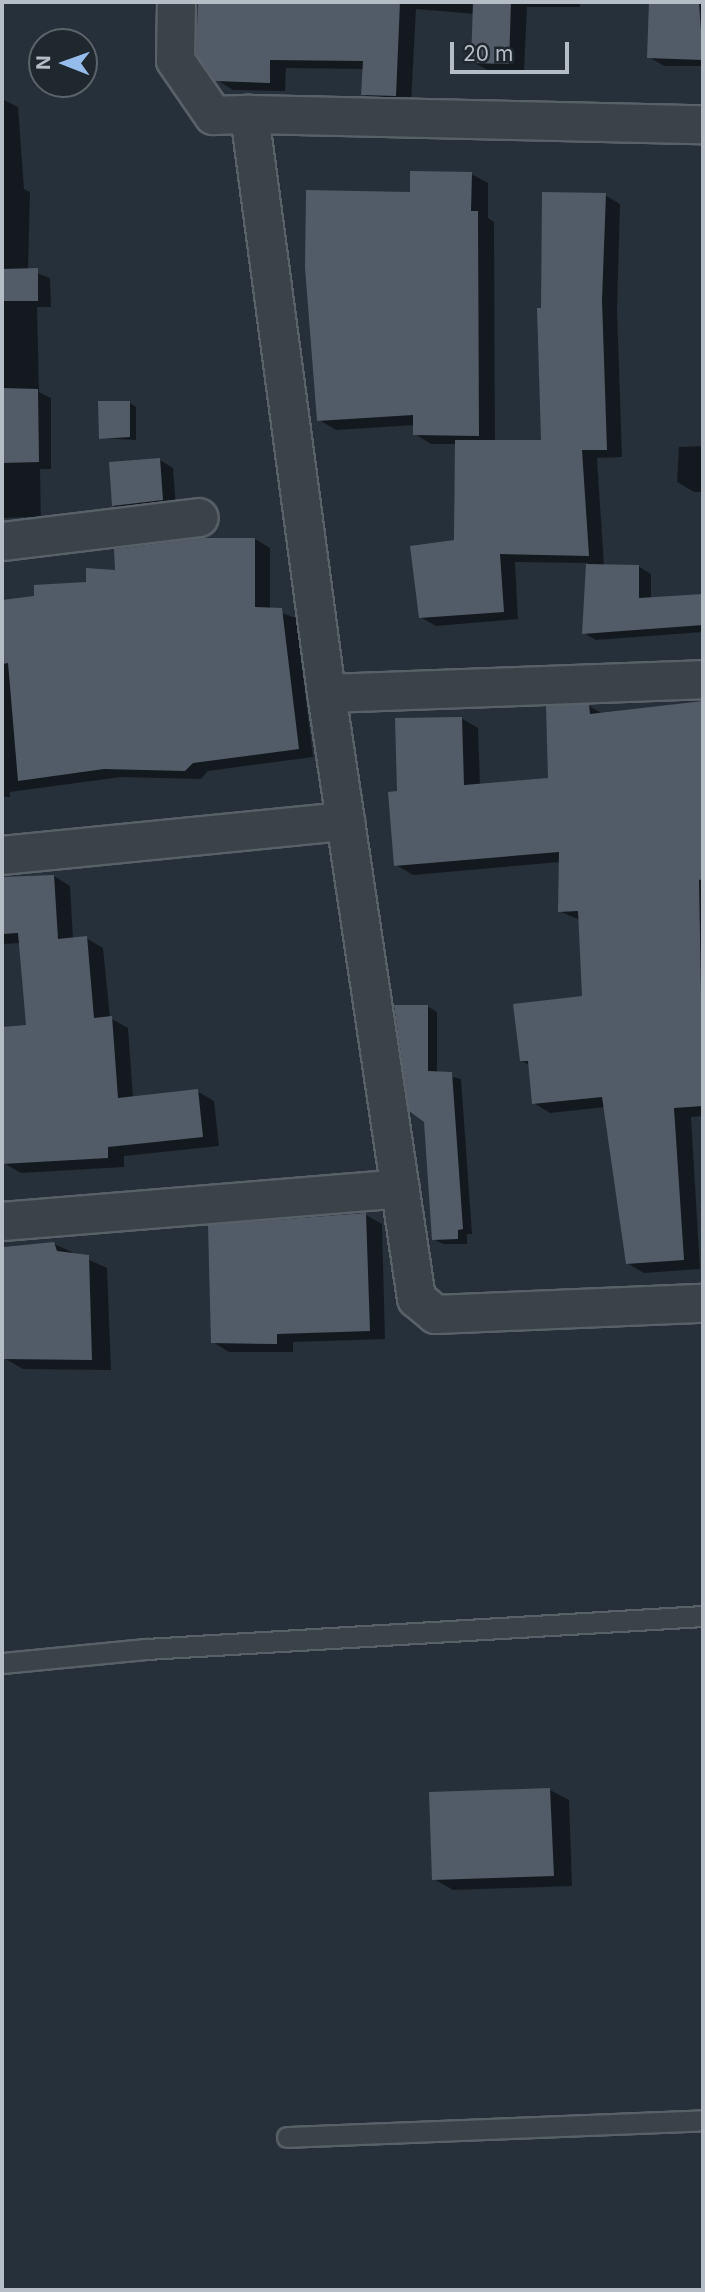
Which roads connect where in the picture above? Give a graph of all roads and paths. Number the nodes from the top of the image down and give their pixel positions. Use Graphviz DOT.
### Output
graph roads {
  1 [pos="176,2"];
  2 [pos="249,114"];
  3 [pos="703,124"];
  4 [pos="199,517"];
  5 [pos="2,541"];
  6 [pos="703,679"];
  7 [pos="326,693"];
  8 [pos="345,821"];
  9 [pos="2,855"];
  10 [pos="400,1188"];
  11 [pos="2,1221"];
  12 [pos="703,1303"];
  13 [pos="703,1616"];
  14 [pos="2,1663"];
  15 [pos="703,2120"];
  16 [pos="286,2137"];
  1 -- 2 [label="street"];
  2 -- 3 [label="street"];
  2 -- 7 [label="street"];
  4 -- 5 [label="street"];
  6 -- 7 [label="street"];
  7 -- 8 [label="street"];
  8 -- 9 [label="street"];
  8 -- 10 [label="street"];
  10 -- 11 [label="street"];
  10 -- 12 [label="street"];
  13 -- 14 [label="lane"];
  15 -- 16 [label="lane"];
}
